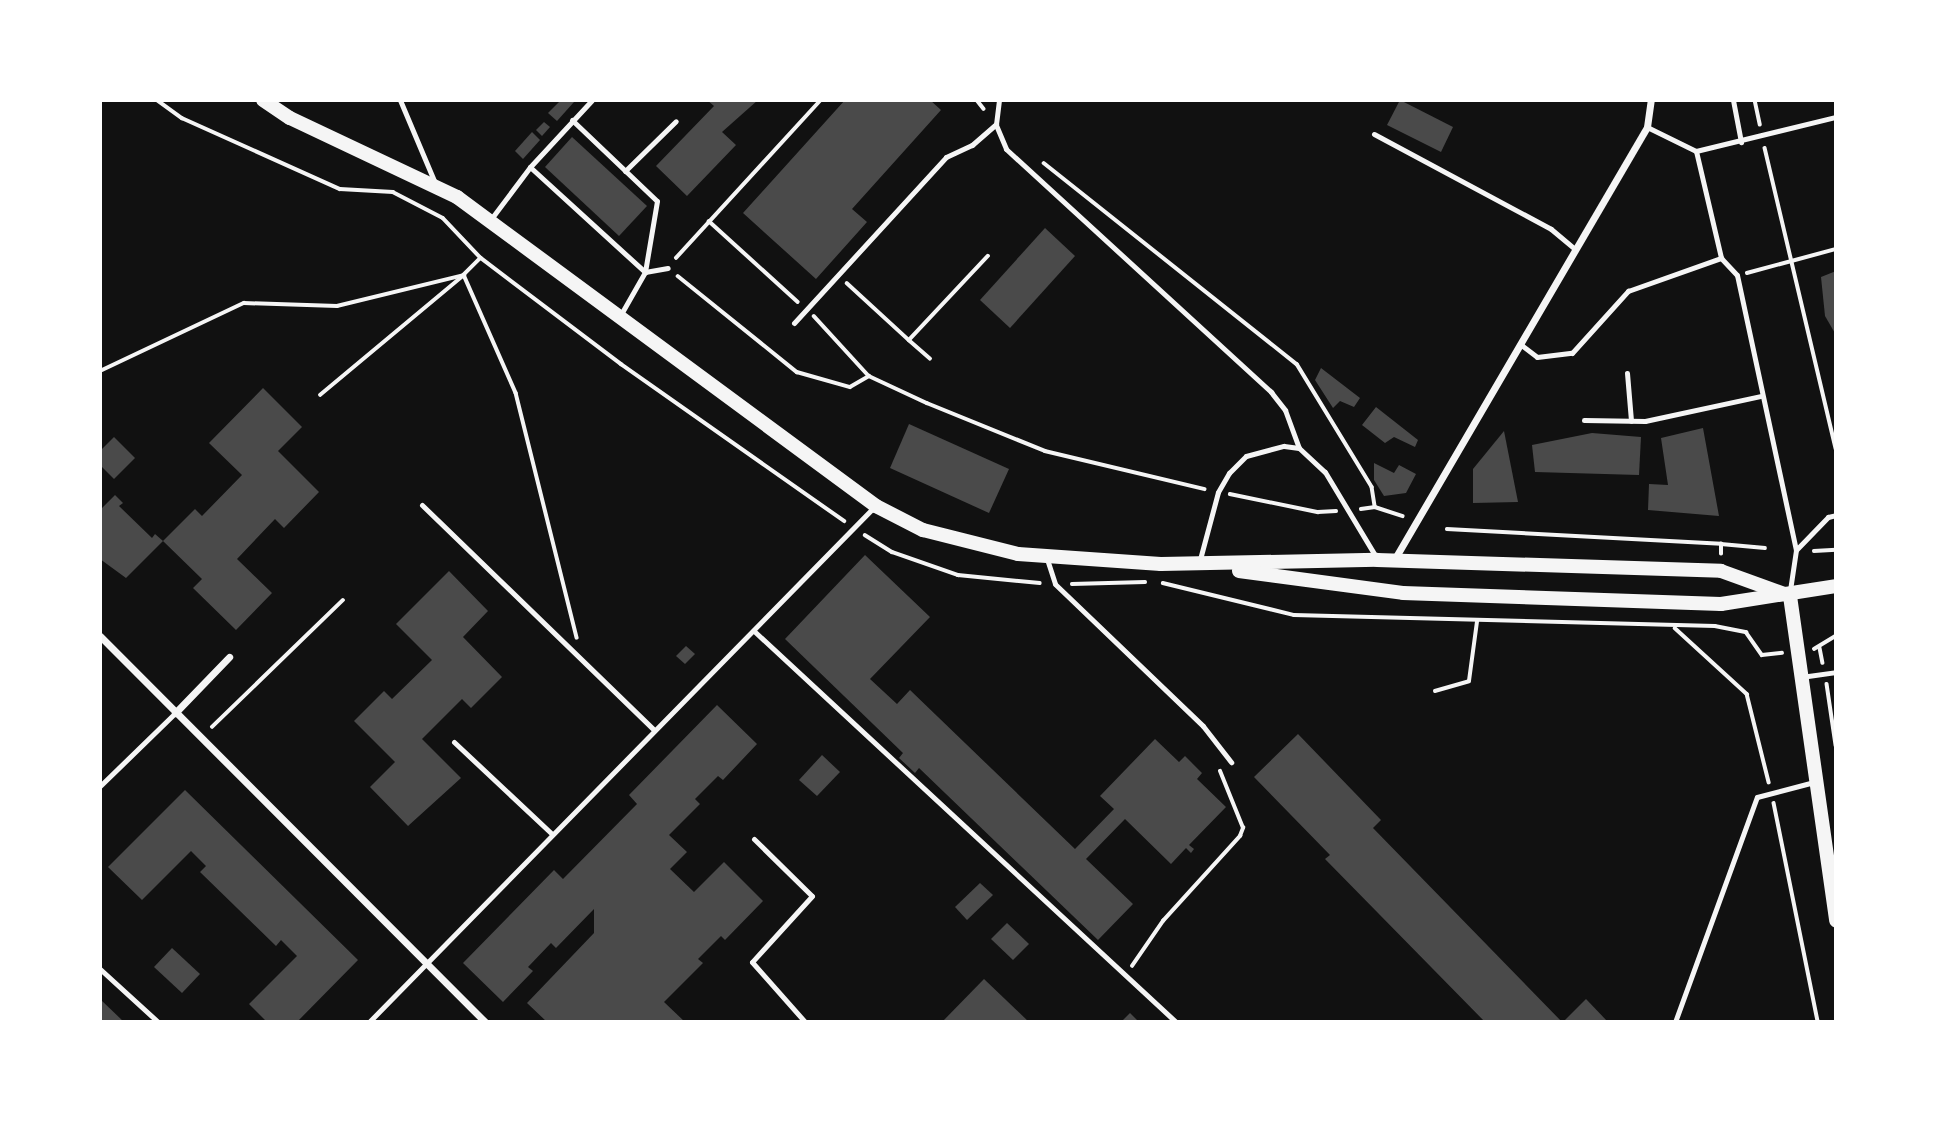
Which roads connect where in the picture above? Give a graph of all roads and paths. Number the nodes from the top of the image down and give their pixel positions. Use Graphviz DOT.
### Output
graph roads {
  1 [pos="157,100"];
  2 [pos="262,100"];
  3 [pos="400,100"];
  4 [pos="592,100"];
  5 [pos="821,100"];
  6 [pos="999,100"];
  7 [pos="1651,100"];
  8 [pos="1733,100"];
  9 [pos="1755,100"];
  10 [pos="1836,117"];
  11 [pos="572,120"];
  12 [pos="676,121"];
  13 [pos="996,125"];
  14 [pos="1647,127"];
  15 [pos="1374,134"];
  16 [pos="1763,136"];
  17 [pos="1741,142"];
  18 [pos="1696,151"];
  19 [pos="1039,159"];
  20 [pos="530,167"];
  21 [pos="625,171"];
  22 [pos="435,183"];
  23 [pos="491,219"];
  24 [pos="709,222"];
  25 [pos="1575,249"];
  26 [pos="1836,249"];
  27 [pos="988,256"];
  28 [pos="481,258"];
  29 [pos="1721,258"];
  30 [pos="1790,264"];
  31 [pos="668,268"];
  32 [pos="645,272"];
  33 [pos="464,275"];
  34 [pos="1737,275"];
  35 [pos="845,281"];
  36 [pos="807,309"];
  37 [pos="620,316"];
  38 [pos="794,323"];
  39 [pos="909,340"];
  40 [pos="1520,344"];
  41 [pos="930,358"];
  42 [pos="100,371"];
  43 [pos="1627,373"];
  44 [pos="869,376"];
  45 [pos="320,395"];
  46 [pos="1761,396"];
  47 [pos="1584,420"];
  48 [pos="1631,421"];
  49 [pos="1300,448"];
  50 [pos="1836,449"];
  51 [pos="1218,492"];
  52 [pos="422,505"];
  53 [pos="876,506"];
  54 [pos="1375,508"];
  55 [pos="1350,510"];
  56 [pos="1836,515"];
  57 [pos="1403,516"];
  58 [pos="853,527"];
  59 [pos="1447,529"];
  60 [pos="1721,544"];
  61 [pos="1765,548"];
  62 [pos="1796,550"];
  63 [pos="1836,550"];
  64 [pos="1814,551"];
  65 [pos="1046,556"];
  66 [pos="1377,559"];
  67 [pos="1394,560"];
  68 [pos="1721,560"];
  69 [pos="1198,565"];
  70 [pos="1148,582"];
  71 [pos="1161,582"];
  72 [pos="1055,584"];
  73 [pos="1836,586"];
  74 [pos="1790,596"];
  75 [pos="343,600"];
  76 [pos="1477,622"];
  77 [pos="754,631"];
  78 [pos="100,636"];
  79 [pos="1836,636"];
  80 [pos="1762,655"];
  81 [pos="229,657"];
  82 [pos="584,662"];
  83 [pos="1836,672"];
  84 [pos="1825,673"];
  85 [pos="1798,677"];
  86 [pos="1435,691"];
  87 [pos="175,713"];
  88 [pos="207,729"];
  89 [pos="653,729"];
  90 [pos="454,742"];
  91 [pos="1836,745"];
  92 [pos="1231,762"];
  93 [pos="1218,765"];
  94 [pos="1814,782"];
  95 [pos="100,786"];
  96 [pos="551,833"];
  97 [pos="754,839"];
  98 [pos="1836,921"];
  99 [pos="425,964"];
  100 [pos="100,969"];
  101 [pos="1129,969"];
  102 [pos="158,1022"];
  103 [pos="369,1022"];
  104 [pos="485,1022"];
  105 [pos="805,1022"];
  106 [pos="1176,1022"];
  107 [pos="1675,1022"];
  1 -- 28 [label="path"];
  2 -- 22 [label="main road"];
  3 -- 22 [label="lane"];
  4 -- 11 [label="lane"];
  5 -- 24 [label="path"];
  6 -- 13 [label="lane"];
  7 -- 14 [label="street"];
  8 -- 17 [label="lane"];
  9 -- 16 [label="path"];
  10 -- 16 [label="lane"];
  11 -- 20 [label="lane"];
  11 -- 21 [label="lane"];
  12 -- 21 [label="lane"];
  13 -- 36 [label="lane"];
  13 -- 49 [label="lane"];
  14 -- 18 [label="lane"];
  14 -- 25 [label="street"];
  15 -- 25 [label="lane"];
  16 -- 17 [label="lane"];
  16 -- 30 [label="path"];
  17 -- 18 [label="lane"];
  18 -- 29 [label="lane"];
  19 -- 54 [label="path"];
  20 -- 23 [label="lane"];
  20 -- 32 [label="lane"];
  21 -- 32 [label="lane"];
  22 -- 23 [label="main road"];
  23 -- 37 [label="main road"];
  24 -- 31 [label="path"];
  24 -- 36 [label="path"];
  25 -- 40 [label="street"];
  26 -- 30 [label="path"];
  27 -- 39 [label="path"];
  28 -- 33 [label="path"];
  28 -- 58 [label="path"];
  29 -- 34 [label="lane"];
  29 -- 40 [label="lane"];
  30 -- 34 [label="path"];
  30 -- 50 [label="path"];
  31 -- 32 [label="lane"];
  31 -- 44 [label="path"];
  32 -- 37 [label="lane"];
  33 -- 42 [label="path"];
  33 -- 45 [label="path"];
  33 -- 82 [label="path"];
  34 -- 46 [label="lane"];
  35 -- 39 [label="path"];
  36 -- 38 [label="lane"];
  36 -- 44 [label="path"];
  37 -- 53 [label="main road"];
  39 -- 41 [label="path"];
  40 -- 67 [label="street"];
  43 -- 48 [label="lane"];
  44 -- 51 [label="path"];
  46 -- 48 [label="lane"];
  46 -- 62 [label="lane"];
  47 -- 48 [label="lane"];
  49 -- 51 [label="lane"];
  49 -- 55 [label="lane"];
  51 -- 55 [label="path"];
  51 -- 69 [label="lane"];
  52 -- 82 [label="lane"];
  53 -- 58 [label="lane"];
  53 -- 65 [label="main road"];
  54 -- 55 [label="path"];
  54 -- 57 [label="path"];
  55 -- 66 [label="lane"];
  56 -- 62 [label="lane"];
  58 -- 72 [label="path"];
  58 -- 77 [label="lane"];
  59 -- 60 [label="path"];
  60 -- 61 [label="path"];
  60 -- 68 [label="path"];
  62 -- 74 [label="lane"];
  63 -- 64 [label="path"];
  65 -- 69 [label="main road"];
  65 -- 72 [label="lane"];
  66 -- 67 [label="main road"];
  66 -- 69 [label="main road"];
  67 -- 74 [label="main road"];
  69 -- 74 [label="main road"];
  70 -- 72 [label="path"];
  71 -- 76 [label="path"];
  72 -- 92 [label="lane"];
  73 -- 74 [label="main road"];
  74 -- 85 [label="main road"];
  75 -- 88 [label="path"];
  76 -- 80 [label="path"];
  76 -- 86 [label="path"];
  77 -- 89 [label="lane"];
  77 -- 106 [label="lane"];
  78 -- 87 [label="street"];
  79 -- 84 [label="path"];
  81 -- 87 [label="street"];
  82 -- 89 [label="lane"];
  83 -- 84 [label="lane"];
  84 -- 85 [label="lane"];
  84 -- 91 [label="path"];
  85 -- 94 [label="main road"];
  87 -- 95 [label="lane"];
  87 -- 99 [label="street"];
  89 -- 96 [label="lane"];
  90 -- 96 [label="lane"];
  93 -- 101 [label="path"];
  94 -- 98 [label="main road"];
  94 -- 107 [label="lane"];
  96 -- 99 [label="lane"];
  97 -- 105 [label="lane"];
  99 -- 103 [label="lane"];
  99 -- 104 [label="street"];
  100 -- 102 [label="lane"];
}
